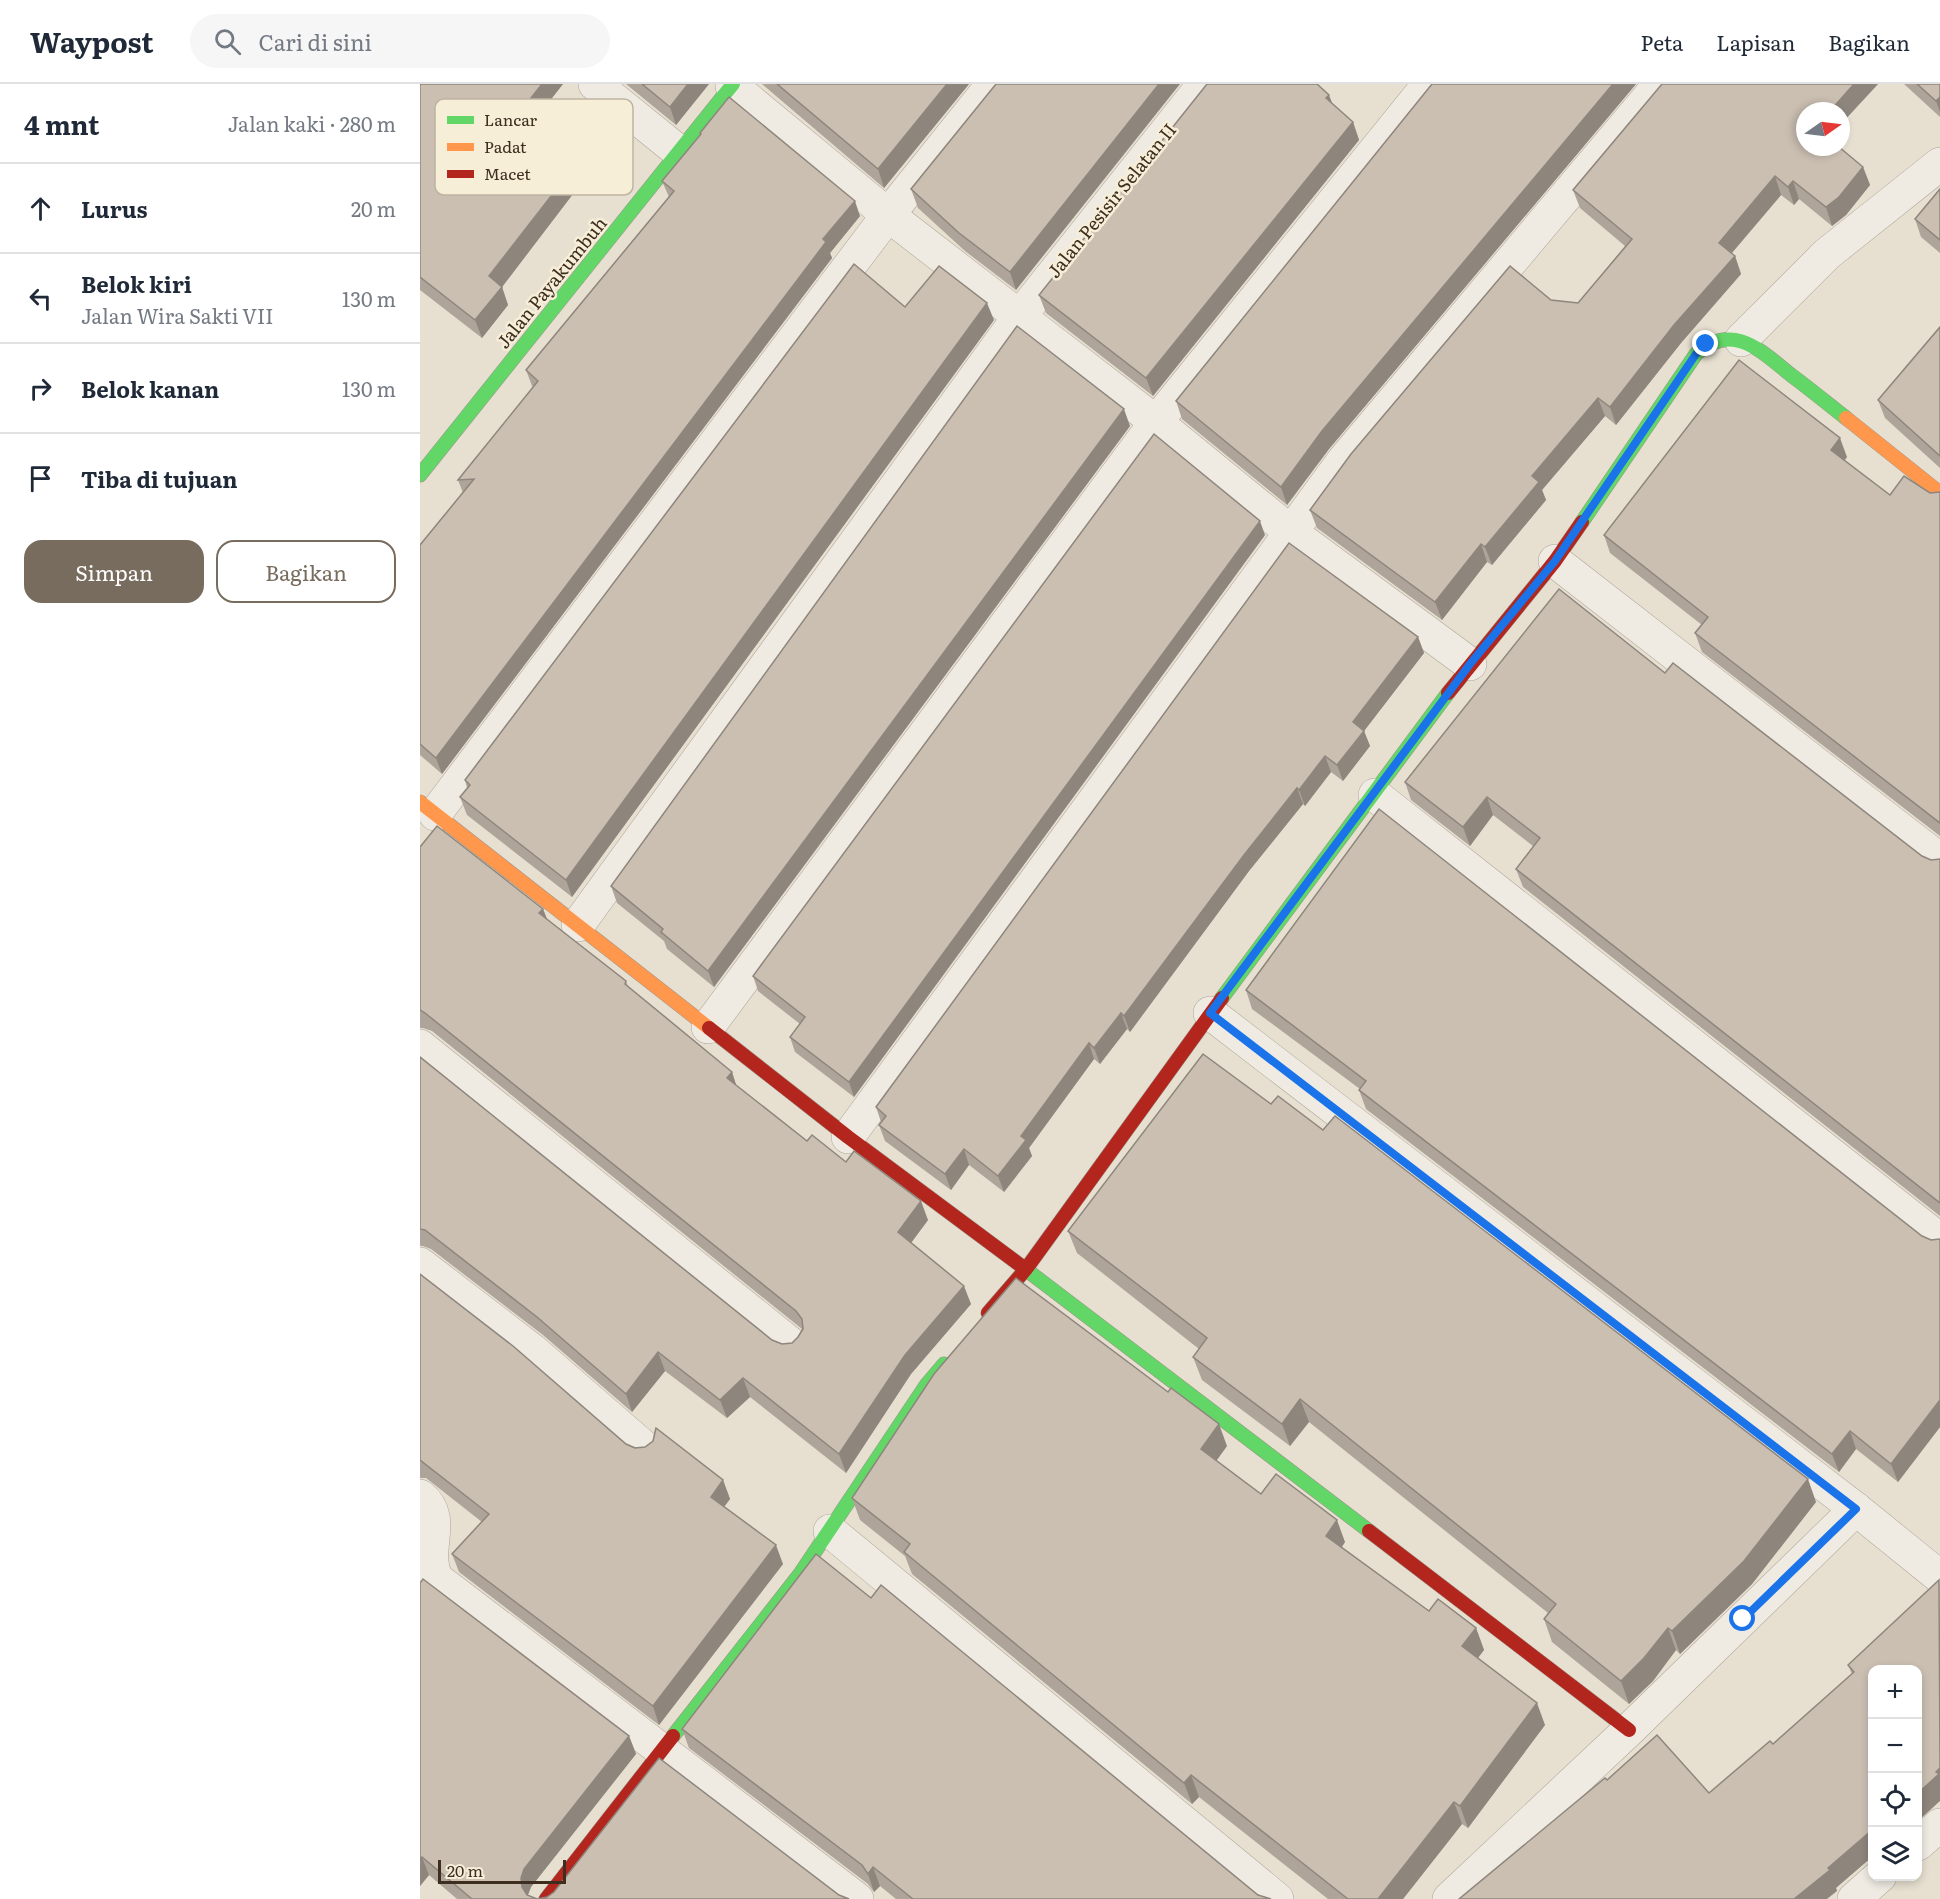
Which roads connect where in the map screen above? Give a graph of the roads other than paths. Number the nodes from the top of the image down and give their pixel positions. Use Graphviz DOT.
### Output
graph roads {
  1 [pos="595,84"];
  2 [pos="993,84"];
  3 [pos="1204,84"];
  4 [pos="1429,84"];
  5 [pos="1660,84"];
  6 [pos="732,85"];
  7 [pos="614,99"];
  8 [pos="633,115"];
  9 [pos="678,151"];
  10 [pos="1940,164"];
  11 [pos="888,215"];
  12 [pos="1019,316"];
  13 [pos="1741,340"];
  14 [pos="1156,422"];
  15 [pos="420,475"];
  16 [pos="1940,493"];
  17 [pos="1292,532"];
  18 [pos="1555,561"];
  19 [pos="1470,664"];
  20 [pos="1375,795"];
  21 [pos="427,808"];
  22 [pos="1940,860"];
  23 [pos="578,926"];
  24 [pos="1210,1013"];
  25 [pos="708,1027"];
  26 [pos="420,1046"];
  27 [pos="848,1137"];
  28 [pos="1940,1240"];
  29 [pos="420,1264"];
  30 [pos="1026,1269"];
  31 [pos="980,1322"];
  32 [pos="791,1344"];
  33 [pos="950,1358"];
  34 [pos="645,1448"];
  35 [pos="420,1496"];
  36 [pos="1856,1509"];
  37 [pos="830,1530"];
  38 [pos="1940,1577"];
  39 [pos="1629,1730"];
  40 [pos="661,1752"];
  41 [pos="1940,1825"];
  42 [pos="1922,1841"];
  43 [pos="1874,1881"];
  44 [pos="546,1899"];
  45 [pos="857,1899"];
  46 [pos="1277,1899"];
  47 [pos="1449,1899"];
  48 [pos="1854,1899"];
  1 -- 7 [label="street"];
  2 -- 11 [label="street"];
  3 -- 12 [label="street, Jalan Pesisir Selatan II"];
  4 -- 14 [label="street"];
  5 -- 17 [label="street"];
  6 -- 9 [label="street, Jalan Payakumbuh"];
  6 -- 11 [label="street"];
  8 -- 9 [label="street"];
  9 -- 15 [label="street, Jalan Payakumbuh"];
  10 -- 13 [label="street"];
  11 -- 12 [label="street"];
  11 -- 21 [label="street"];
  12 -- 14 [label="street"];
  12 -- 23 [label="street, Jalan Pesisir Selatan II"];
  13 -- 16 [label="street"];
  13 -- 18 [label="street"];
  14 -- 17 [label="street"];
  14 -- 25 [label="street"];
  17 -- 19 [label="street"];
  17 -- 27 [label="street"];
  18 -- 19 [label="street"];
  18 -- 22 [label="street"];
  19 -- 20 [label="street"];
  20 -- 24 [label="street"];
  20 -- 28 [label="street"];
  21 -- 23 [label="street"];
  23 -- 25 [label="street"];
  24 -- 30 [label="street"];
  24 -- 36 [label="street"];
  25 -- 27 [label="street"];
  26 -- 32 [label="street"];
  27 -- 30 [label="street"];
  29 -- 34 [label="street"];
  30 -- 31 [label="street"];
  30 -- 39 [label="street"];
  33 -- 37 [label="street"];
  35 -- 40 [label="street"];
  36 -- 38 [label="street"];
  36 -- 39 [label="street"];
  37 -- 40 [label="street"];
  37 -- 46 [label="street"];
  39 -- 47 [label="street"];
  40 -- 44 [label="street"];
  40 -- 45 [label="street"];
  41 -- 42 [label="street"];
  43 -- 48 [label="street"];
}
